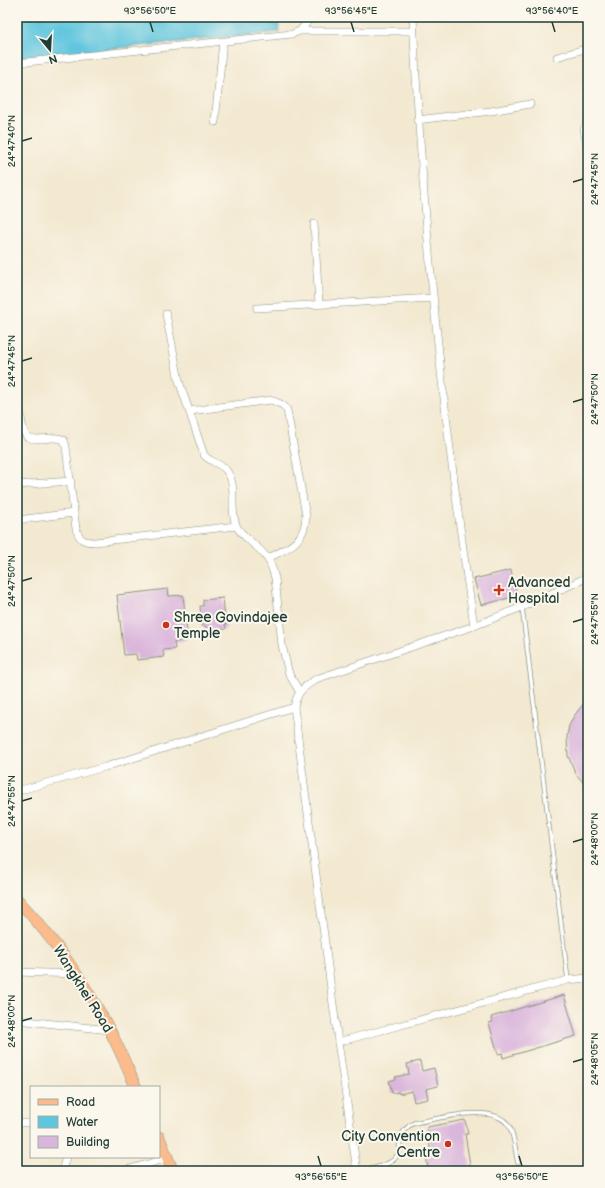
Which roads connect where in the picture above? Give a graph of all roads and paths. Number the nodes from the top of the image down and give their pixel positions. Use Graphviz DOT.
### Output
graph roads {
  1 [pos="311,17"];
  2 [pos="413,17"];
  3 [pos="413,30"];
  4 [pos="300,31"];
  5 [pos="223,42"];
  6 [pos="588,48"];
  7 [pos="557,57"];
  8 [pos="17,63"];
  9 [pos="530,104"];
  10 [pos="417,120"];
  11 [pos="588,120"];
  12 [pos="215,122"];
  13 [pos="588,151"];
  14 [pos="314,224"];
  15 [pos="433,298"];
  16 [pos="319,306"];
  17 [pos="257,308"];
  18 [pos="166,314"];
  19 [pos="17,402"];
  20 [pos="190,411"];
  21 [pos="70,481"];
  22 [pos="17,485"];
  23 [pos="74,514"];
  24 [pos="17,520"];
  25 [pos="236,526"];
  26 [pos="268,558"];
  27 [pos="588,578"];
  28 [pos="522,607"];
  29 [pos="474,626"];
  30 [pos="299,690"];
  31 [pos="294,707"];
  32 [pos="17,791"];
  33 [pos="17,899"];
  34 [pos="17,972"];
  35 [pos="77,974"];
  36 [pos="588,978"];
  37 [pos="568,980"];
  38 [pos="17,1020"];
  39 [pos="110,1030"];
  40 [pos="338,1042"];
  41 [pos="136,1086"];
  42 [pos="30,1122"];
  43 [pos="17,1123"];
  44 [pos="160,1139"];
  45 [pos="66,1158"];
  46 [pos="168,1158"];
  47 [pos="518,1163"];
  48 [pos="62,1171"];
  49 [pos="123,1171"];
  50 [pos="173,1171"];
  51 [pos="357,1171"];
  52 [pos="365,1171"];
  1 -- 4 [label="street"];
  2 -- 3 [label="street"];
  3 -- 4 [label="street"];
  3 -- 10 [label="street"];
  4 -- 5 [label="street"];
  5 -- 8 [label="street"];
  5 -- 12 [label="street"];
  6 -- 7 [label="street"];
  9 -- 10 [label="street"];
  10 -- 15 [label="street"];
  11 -- 13 [label="street"];
  14 -- 16 [label="street"];
  15 -- 16 [label="street"];
  15 -- 29 [label="street"];
  16 -- 17 [label="street"];
  18 -- 20 [label="street"];
  19 -- 21 [label="street"];
  20 -- 25 [label="street"];
  20 -- 26 [label="street"];
  21 -- 22 [label="street"];
  21 -- 23 [label="street"];
  23 -- 24 [label="street"];
  23 -- 25 [label="street"];
  25 -- 26 [label="street"];
  26 -- 30 [label="street"];
  27 -- 28 [label="street"];
  28 -- 29 [label="street"];
  28 -- 37 [label="lane"];
  29 -- 30 [label="street"];
  30 -- 31 [label="street"];
  31 -- 32 [label="street"];
  31 -- 40 [label="street"];
  33 -- 35 [label="main road, Wangkhei Road"];
  34 -- 35 [label="street"];
  35 -- 39 [label="main road, Wangkhei Road"];
  36 -- 37 [label="street"];
  37 -- 40 [label="street"];
  38 -- 39 [label="street"];
  39 -- 41 [label="main road, Wangkhei Road"];
  40 -- 51 [label="street"];
  42 -- 43 [label="street"];
  44 -- 46 [label="main road"];
  45 -- 48 [label="street"];
  46 -- 49 [label="street"];
  46 -- 50 [label="main road"];
  47 -- 52 [label="lane"];
}
